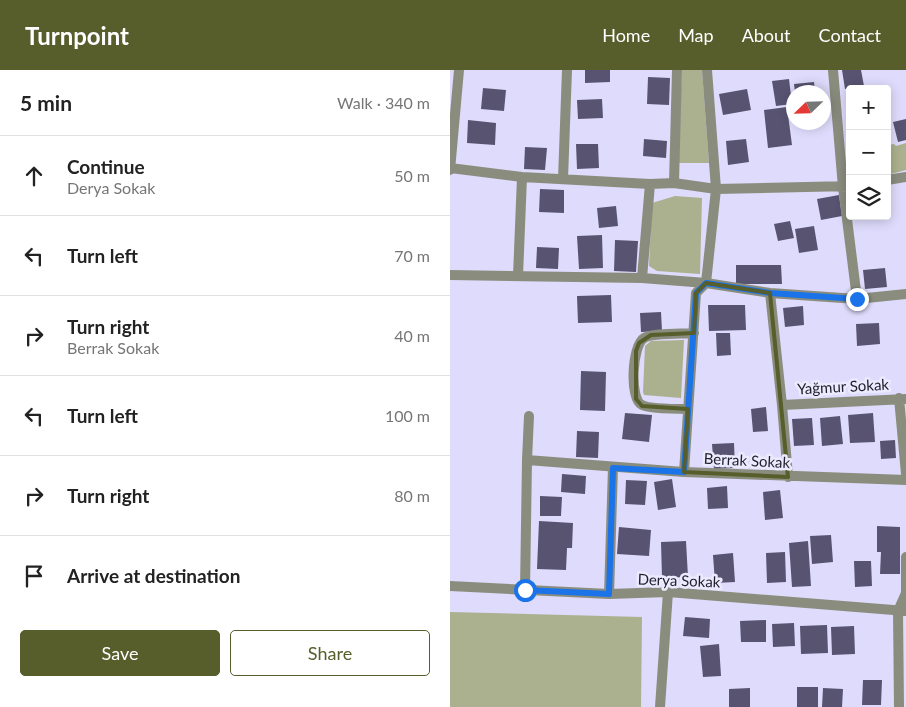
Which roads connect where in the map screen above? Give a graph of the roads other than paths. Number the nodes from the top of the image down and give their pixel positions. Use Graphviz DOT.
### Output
graph roads {
  1 [pos="459,70"];
  2 [pos="567,70"];
  3 [pos="677,70"];
  4 [pos="707,70"];
  5 [pos="833,70"];
  6 [pos="450,169"];
  7 [pos="522,177"];
  8 [pos="906,177"];
  9 [pos="564,179"];
  10 [pos="891,179"];
  11 [pos="674,183"];
  12 [pos="650,184"];
  13 [pos="846,186"];
  14 [pos="716,189"];
  15 [pos="849,220"];
  16 [pos="450,275"];
  17 [pos="518,276"];
  18 [pos="642,278"];
  19 [pos="706,283"];
  20 [pos="770,293"];
  21 [pos="906,294"];
  22 [pos="857,299"];
  23 [pos="694,333"];
  24 [pos="902,398"];
  25 [pos="782,404"];
  26 [pos="688,409"];
  27 [pos="529,416"];
  28 [pos="527,460"];
  29 [pos="613,468"];
  30 [pos="684,472"];
  31 [pos="906,474"];
  32 [pos="788,477"];
  33 [pos="906,480"];
  34 [pos="906,556"];
  35 [pos="450,586"];
  36 [pos="525,590"];
  37 [pos="668,592"];
  38 [pos="609,594"];
  39 [pos="902,611"];
  40 [pos="660,707"];
  41 [pos="898,707"];
  1 -- 6 [label="street"];
  2 -- 9 [label="street"];
  3 -- 11 [label="street"];
  4 -- 14 [label="street"];
  5 -- 13 [label="street"];
  6 -- 7 [label="street"];
  7 -- 9 [label="street"];
  7 -- 17 [label="street"];
  8 -- 10 [label="street"];
  9 -- 12 [label="street"];
  11 -- 12 [label="street"];
  11 -- 14 [label="street"];
  12 -- 18 [label="street"];
  13 -- 14 [label="street"];
  14 -- 19 [label="street"];
  15 -- 22 [label="street"];
  16 -- 17 [label="street"];
  17 -- 18 [label="street"];
  18 -- 19 [label="street"];
  19 -- 20 [label="street"];
  19 -- 23 [label="street"];
  20 -- 22 [label="street"];
  20 -- 25 [label="street"];
  21 -- 22 [label="street"];
  23 -- 26 [label="street"];
  23 -- 26 [label="street"];
  24 -- 25 [label="street, Yağmur Sokak"];
  24 -- 31 [label="street"];
  25 -- 32 [label="street"];
  26 -- 30 [label="street"];
  27 -- 28 [label="street"];
  28 -- 29 [label="street, Berrak Sokak"];
  28 -- 36 [label="street"];
  29 -- 30 [label="street, Berrak Sokak"];
  29 -- 38 [label="street"];
  30 -- 32 [label="street, Berrak Sokak"];
  32 -- 33 [label="street, Berrak Sokak"];
  34 -- 39 [label="street"];
  35 -- 36 [label="street, Derya Sokak"];
  36 -- 38 [label="street, Derya Sokak"];
  37 -- 38 [label="street, Derya Sokak"];
  37 -- 39 [label="street, Derya Sokak"];
  37 -- 40 [label="street"];
  39 -- 41 [label="street"];
}
